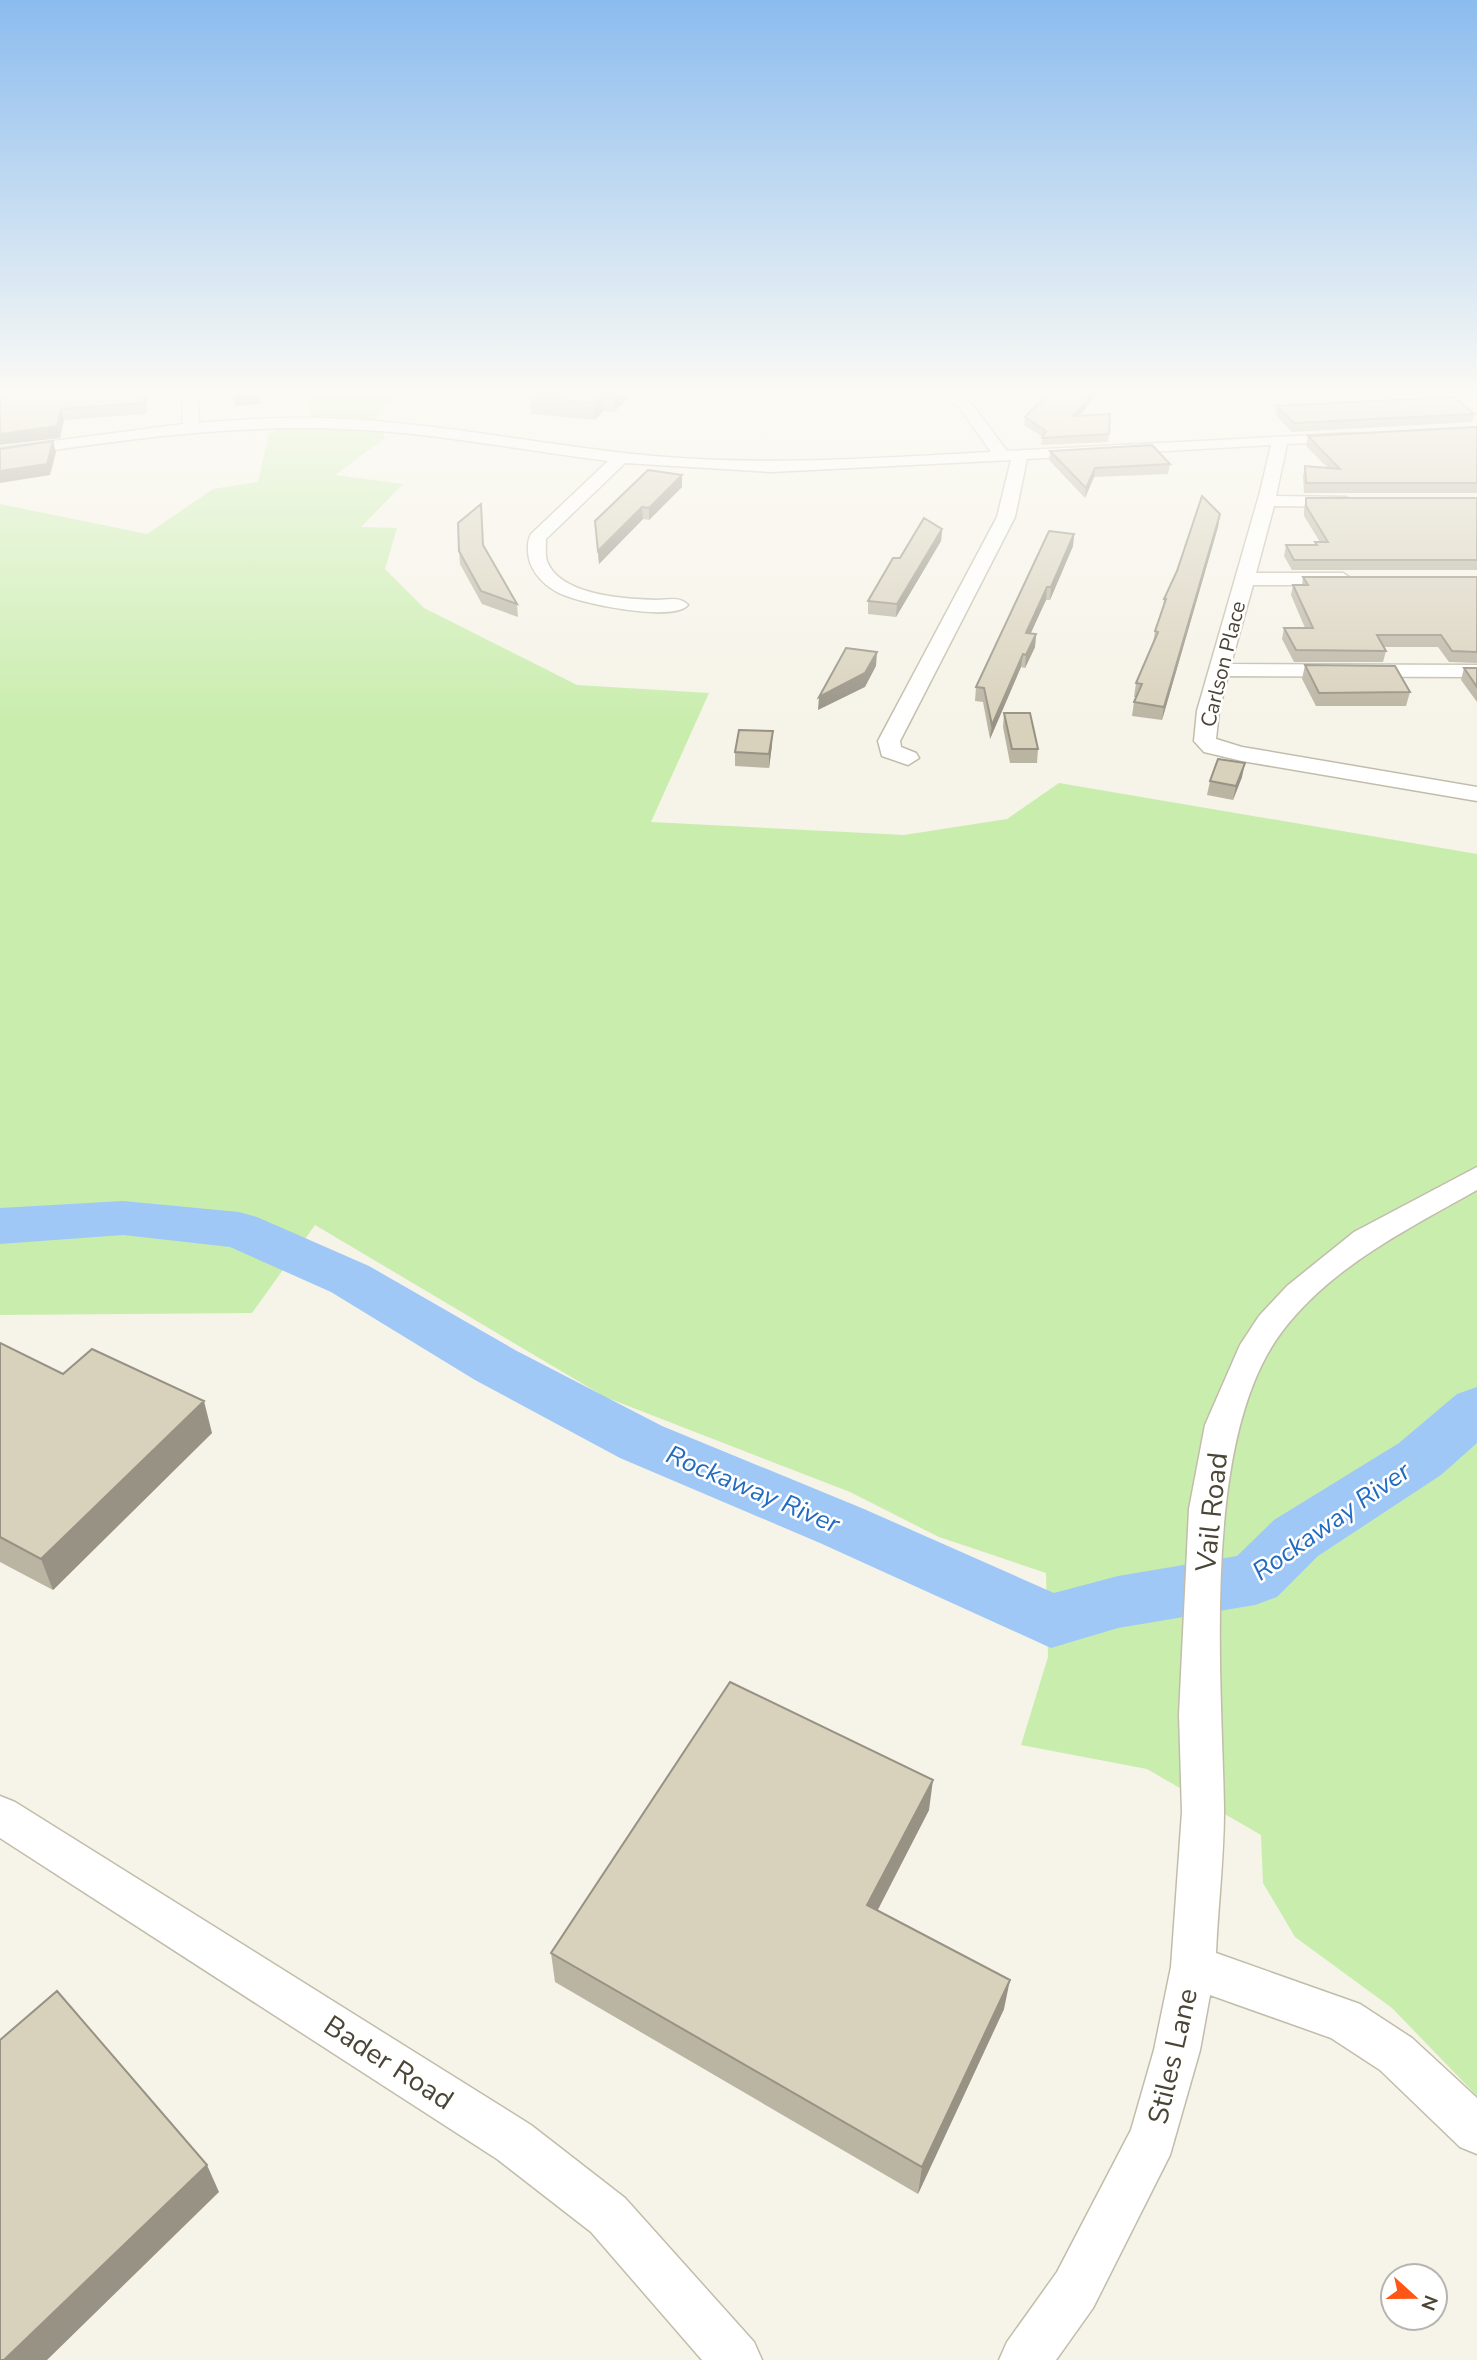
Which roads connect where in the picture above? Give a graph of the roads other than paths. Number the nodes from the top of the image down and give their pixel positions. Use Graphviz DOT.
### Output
graph roads {
  1 [pos="572,504"];
  2 [pos="1010,504"];
  3 [pos="1265,504"];
  4 [pos="1245,579"];
  5 [pos="1363,579"];
  6 [pos="678,605"];
  7 [pos="1219,670"];
  8 [pos="1477,671"];
  9 [pos="908,758"];
  10 [pos="1477,794"];
  11 [pos="1477,1177"];
  12 [pos="0,1815"];
  13 [pos="1193,1967"];
  14 [pos="1477,2130"];
  15 [pos="736,2360"];
  16 [pos="1025,2360"];
  1 -- 6 [label="street"];
  2 -- 9 [label="street"];
  3 -- 4 [label="street, Carlson Place"];
  4 -- 5 [label="street"];
  4 -- 7 [label="street, Carlson Place"];
  7 -- 8 [label="street"];
  7 -- 10 [label="street, Carlson Place"];
  11 -- 13 [label="street, Vail Road"];
  12 -- 15 [label="street, Bader Road"];
  13 -- 14 [label="street, Stiles Lane"];
  13 -- 16 [label="street, Stiles Lane"];
}
